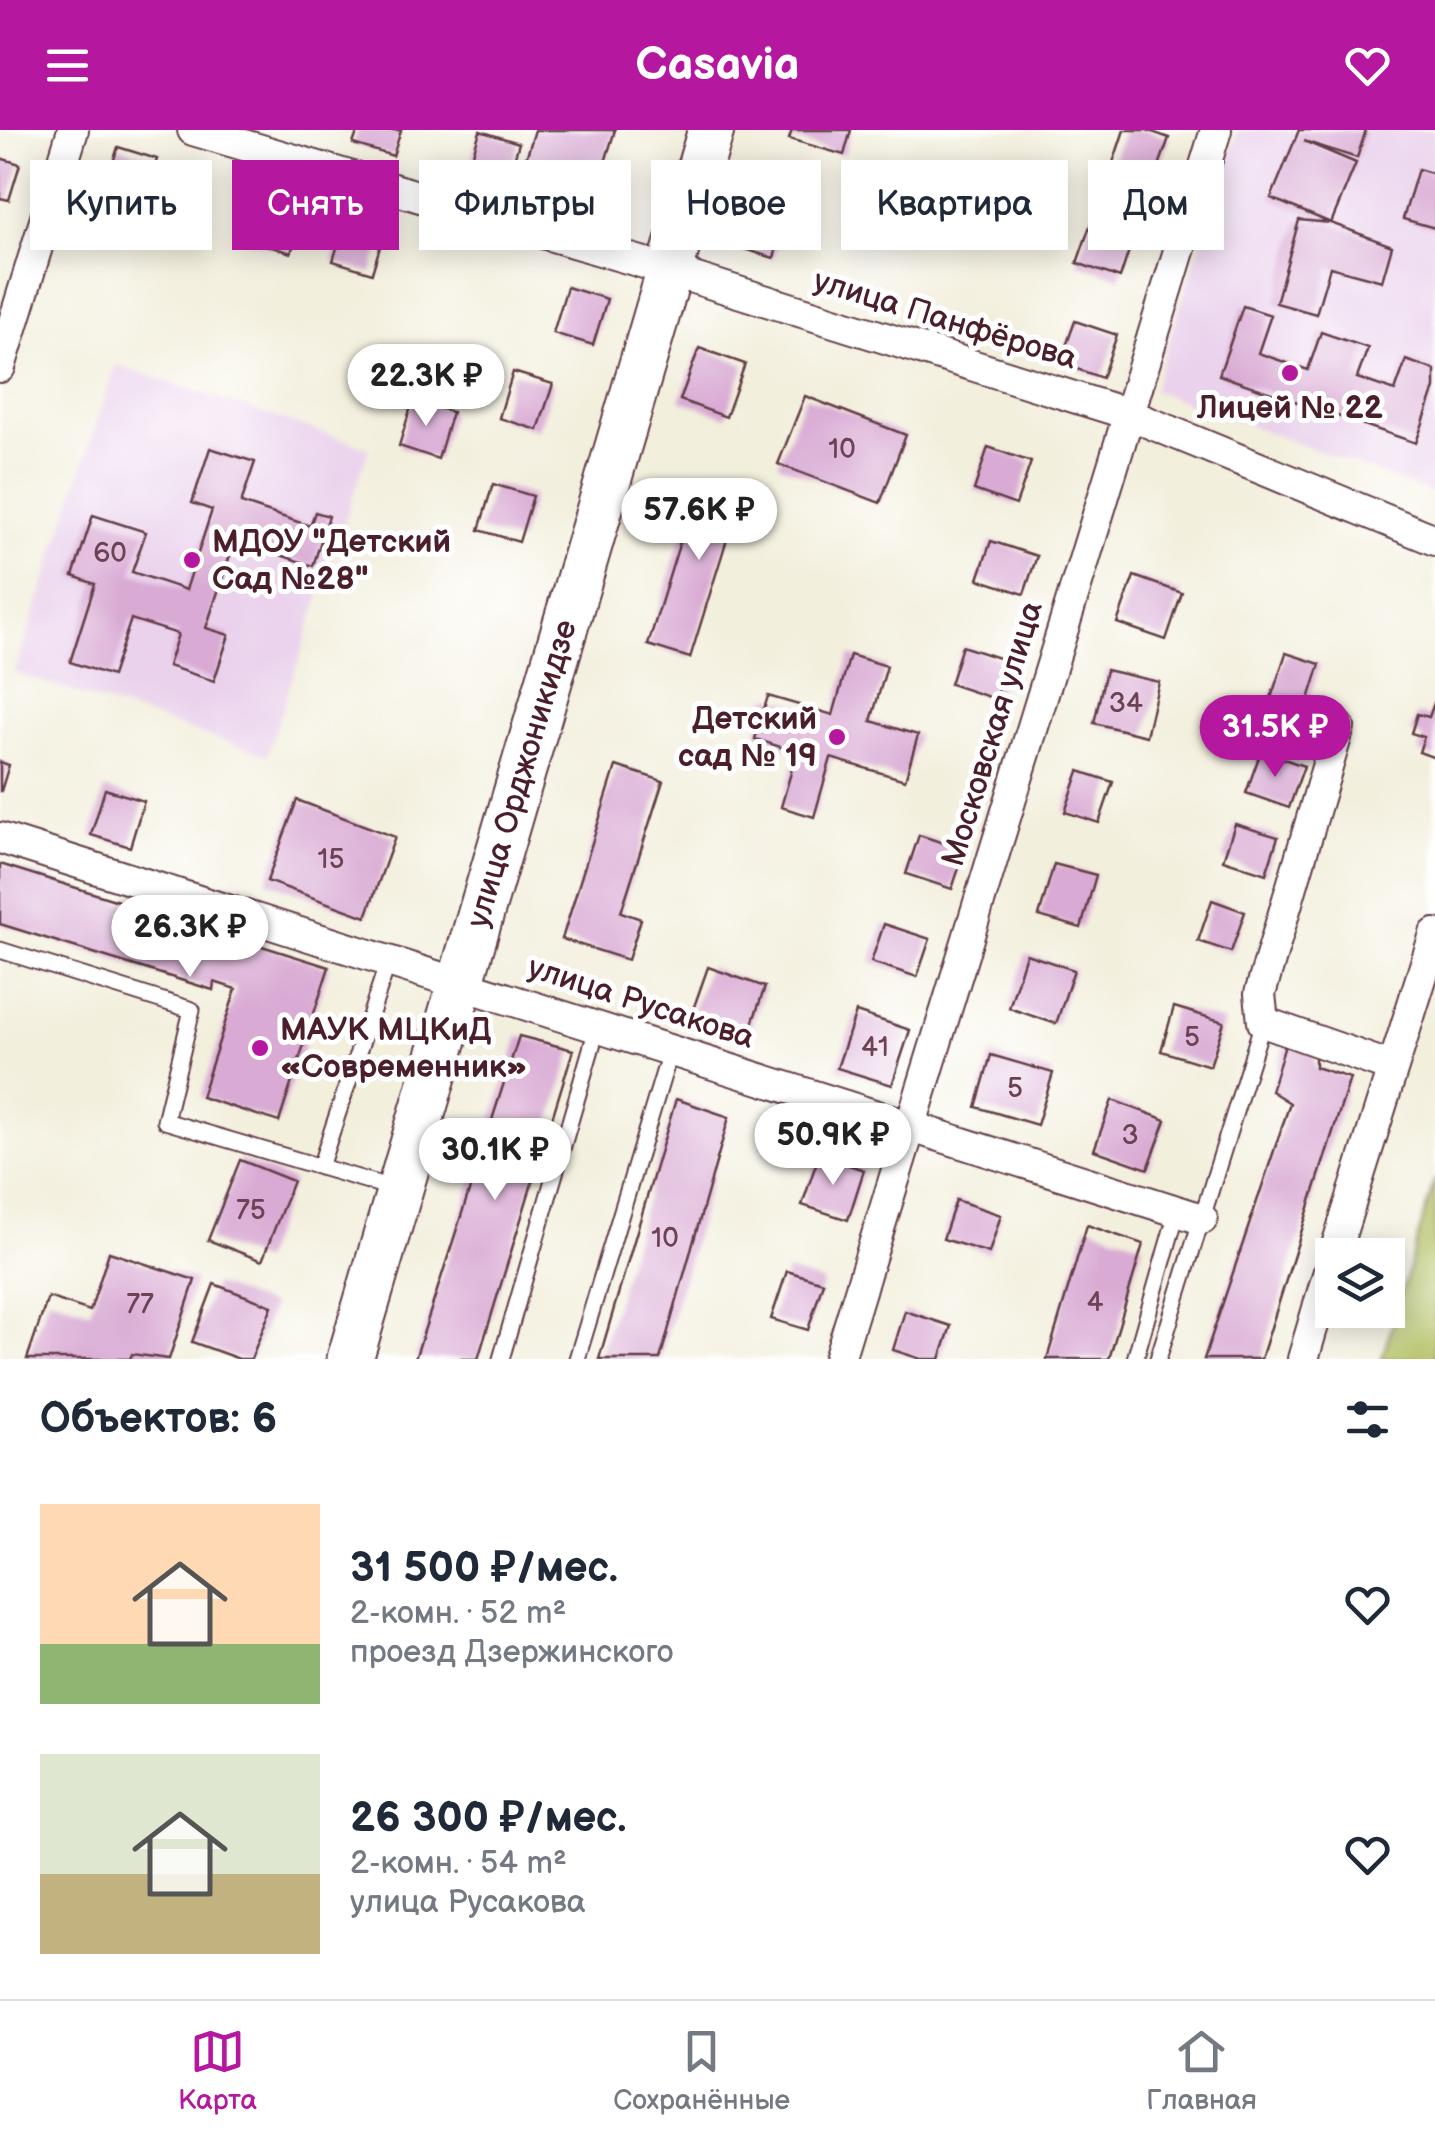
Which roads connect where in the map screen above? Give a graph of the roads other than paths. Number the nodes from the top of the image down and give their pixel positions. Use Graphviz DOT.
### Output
graph roads {
  1 [pos="73,130"];
  2 [pos="193,130"];
  3 [pos="711,130"];
  4 [pos="1216,130"];
  5 [pos="668,270"];
  6 [pos="0,367"];
  7 [pos="1128,414"];
  8 [pos="1435,540"];
  9 [pos="1339,727"];
  10 [pos="0,838"];
  11 [pos="1435,934"];
  12 [pos="0,950"];
  13 [pos="389,959"];
  14 [pos="459,981"];
  15 [pos="1263,1022"];
  16 [pos="598,1026"];
  17 [pos="671,1049"];
  18 [pos="1391,1067"];
  19 [pos="909,1126"];
  20 [pos="320,1167"];
  21 [pos="399,1191"];
  22 [pos="1189,1216"];
  23 [pos="1340,1238"];
  24 [pos="1315,1320"];
  25 [pos="350,1359"];
  26 [pos="501,1359"];
  27 [pos="577,1359"];
  28 [pos="840,1359"];
  29 [pos="1134,1359"];
  30 [pos="1158,1359"];
  31 [pos="1303,1359"];
  1 -- 6 [label="street"];
  2 -- 5 [label="street, улица Панфёрова"];
  3 -- 5 [label="main road, улица Орджоникидзе"];
  4 -- 7 [label="street, Московская улица"];
  5 -- 7 [label="street, улица Панфёрова"];
  5 -- 14 [label="main road, улица Орджоникидзе"];
  7 -- 8 [label="street, улица Панфёрова"];
  7 -- 19 [label="street, Московская улица"];
  9 -- 15 [label="street"];
  10 -- 13 [label="street, улица Русакова"];
  11 -- 18 [label="street"];
  12 -- 20 [label="lane"];
  13 -- 14 [label="street, улица Русакова"];
  13 -- 20 [label="lane"];
  14 -- 16 [label="street, улица Русакова"];
  14 -- 21 [label="main road, улица Орджоникидзе"];
  15 -- 18 [label="street"];
  15 -- 22 [label="lane"];
  16 -- 17 [label="street, улица Русакова"];
  16 -- 26 [label="lane"];
  17 -- 19 [label="street, улица Русакова"];
  17 -- 27 [label="lane"];
  18 -- 23 [label="street"];
  19 -- 22 [label="street, улица Русакова"];
  19 -- 28 [label="street, Московская улица"];
  20 -- 21 [label="lane"];
  21 -- 25 [label="main road, улица Орджоникидзе"];
  22 -- 29 [label="lane"];
  22 -- 30 [label="lane"];
  24 -- 31 [label="street"];
}
